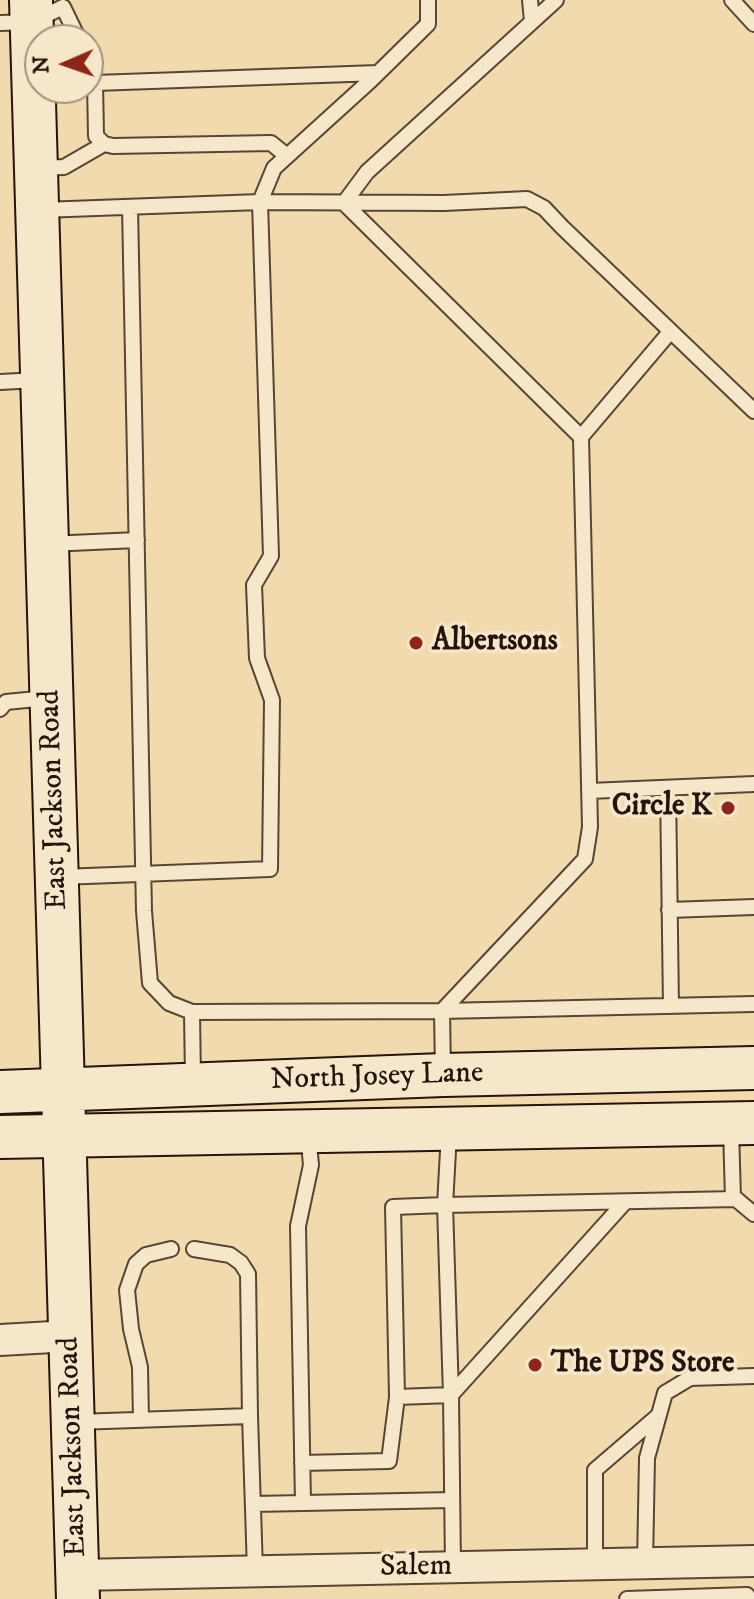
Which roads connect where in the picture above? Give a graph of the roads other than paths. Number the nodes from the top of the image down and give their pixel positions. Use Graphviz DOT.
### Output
graph roads {
  1 [pos="428,0"];
  2 [pos="530,0"];
  3 [pos="556,0"];
  4 [pos="732,0"];
  5 [pos="40,10"];
  6 [pos="532,21"];
  7 [pos="58,24"];
  8 [pos="754,24"];
  9 [pos="378,73"];
  10 [pos="104,83"];
  11 [pos="95,104"];
  12 [pos="104,144"];
  13 [pos="287,156"];
  14 [pos="36,169"];
  15 [pos="260,202"];
  16 [pos="344,203"];
  17 [pos="130,207"];
  18 [pos="37,210"];
  19 [pos="670,332"];
  20 [pos="43,380"];
  21 [pos="0,382"];
  22 [pos="754,411"];
  23 [pos="581,437"];
  24 [pos="137,540"];
  25 [pos="47,545"];
  26 [pos="52,697"];
  27 [pos="2,702"];
  28 [pos="754,784"];
  29 [pos="668,788"];
  30 [pos="589,791"];
  31 [pos="143,875"];
  32 [pos="57,877"];
  33 [pos="754,907"];
  34 [pos="669,910"];
  35 [pos="754,1004"];
  36 [pos="671,1006"];
  37 [pos="442,1011"];
  38 [pos="192,1012"];
  39 [pos="754,1068"];
  40 [pos="607,1071"];
  41 [pos="443,1075"];
  42 [pos="193,1084"];
  43 [pos="63,1089"];
  44 [pos="0,1092"];
  45 [pos="742,1123"];
  46 [pos="449,1128"];
  47 [pos="308,1129"];
  48 [pos="64,1135"];
  49 [pos="0,1137"];
  50 [pos="733,1199"];
  51 [pos="625,1202"];
  52 [pos="445,1205"];
  53 [pos="754,1214"];
  54 [pos="171,1249"];
  55 [pos="194,1249"];
  56 [pos="70,1336"];
  57 [pos="0,1340"];
  58 [pos="754,1376"];
  59 [pos="451,1395"];
  60 [pos="397,1397"];
  61 [pos="659,1415"];
  62 [pos="250,1416"];
  63 [pos="141,1420"];
  64 [pos="73,1423"];
  65 [pos="302,1463"];
  66 [pos="452,1500"];
  67 [pos="303,1503"];
  68 [pos="253,1504"];
  69 [pos="754,1561"];
  70 [pos="645,1564"];
  71 [pos="595,1565"];
  72 [pos="453,1568"];
  73 [pos="255,1571"];
  74 [pos="78,1587"];
  75 [pos="627,1599"];
  76 [pos="750,1599"];
  1 -- 9 [label="lane"];
  2 -- 6 [label="lane"];
  3 -- 6 [label="lane"];
  4 -- 8 [label="lane"];
  5 -- 7 [label="lane"];
  5 -- 14 [label="main road, East Jackson Road"];
  6 -- 16 [label="lane"];
  9 -- 10 [label="lane"];
  9 -- 13 [label="lane"];
  11 -- 12 [label="lane"];
  12 -- 13 [label="lane"];
  12 -- 14 [label="lane"];
  13 -- 15 [label="lane"];
  14 -- 18 [label="main road, East Jackson Road"];
  15 -- 16 [label="lane"];
  15 -- 17 [label="lane"];
  15 -- 31 [label="lane"];
  16 -- 19 [label="lane"];
  16 -- 23 [label="lane"];
  17 -- 18 [label="lane"];
  17 -- 24 [label="lane"];
  18 -- 20 [label="main road, East Jackson Road"];
  19 -- 22 [label="lane"];
  19 -- 23 [label="lane"];
  20 -- 21 [label="lane"];
  20 -- 25 [label="main road, East Jackson Road"];
  23 -- 30 [label="lane"];
  24 -- 25 [label="lane"];
  24 -- 31 [label="lane"];
  25 -- 26 [label="main road, East Jackson Road"];
  26 -- 27 [label="lane"];
  26 -- 32 [label="main road, East Jackson Road"];
  28 -- 29 [label="lane"];
  29 -- 30 [label="lane"];
  29 -- 34 [label="lane"];
  30 -- 37 [label="lane"];
  31 -- 32 [label="lane"];
  31 -- 38 [label="lane"];
  32 -- 43 [label="main road, East Jackson Road"];
  33 -- 34 [label="lane"];
  34 -- 36 [label="lane"];
  35 -- 36 [label="lane"];
  36 -- 37 [label="lane"];
  37 -- 38 [label="lane"];
  37 -- 41 [label="lane"];
  38 -- 42 [label="lane"];
  39 -- 40 [label="main road, North Josey Lane"];
  40 -- 41 [label="main road, North Josey Lane"];
  40 -- 46 [label="main road"];
  41 -- 42 [label="main road, North Josey Lane"];
  41 -- 47 [label="main road"];
  42 -- 43 [label="main road, North Josey Lane"];
  43 -- 44 [label="main road, North Josey Lane"];
  43 -- 48 [label="main road, East Jackson Road"];
  45 -- 46 [label="main road, North Josey Lane"];
  45 -- 50 [label="lane"];
  46 -- 47 [label="main road, North Josey Lane"];
  46 -- 52 [label="lane"];
  47 -- 48 [label="main road, North Josey Lane"];
  47 -- 65 [label="lane"];
  48 -- 49 [label="main road, North Josey Lane"];
  48 -- 56 [label="main road, East Jackson Road"];
  50 -- 51 [label="lane"];
  50 -- 53 [label="lane"];
  51 -- 52 [label="lane"];
  51 -- 59 [label="lane"];
  52 -- 59 [label="lane"];
  52 -- 60 [label="lane"];
  54 -- 63 [label="lane"];
  55 -- 62 [label="lane"];
  56 -- 57 [label="street"];
  56 -- 64 [label="main road, East Jackson Road"];
  58 -- 61 [label="lane"];
  59 -- 60 [label="lane"];
  59 -- 66 [label="lane"];
  60 -- 65 [label="lane"];
  61 -- 70 [label="lane"];
  61 -- 71 [label="lane"];
  62 -- 63 [label="lane"];
  62 -- 68 [label="lane"];
  63 -- 64 [label="lane"];
  64 -- 74 [label="main road, East Jackson Road"];
  65 -- 67 [label="lane"];
  66 -- 67 [label="lane"];
  66 -- 72 [label="lane"];
  67 -- 68 [label="lane"];
  68 -- 73 [label="lane"];
  69 -- 70 [label="street, Salem"];
  70 -- 71 [label="street, Salem"];
  71 -- 72 [label="street, Salem"];
  72 -- 73 [label="street, Salem"];
  73 -- 74 [label="street, Salem"];
  75 -- 76 [label="lane"];
}
